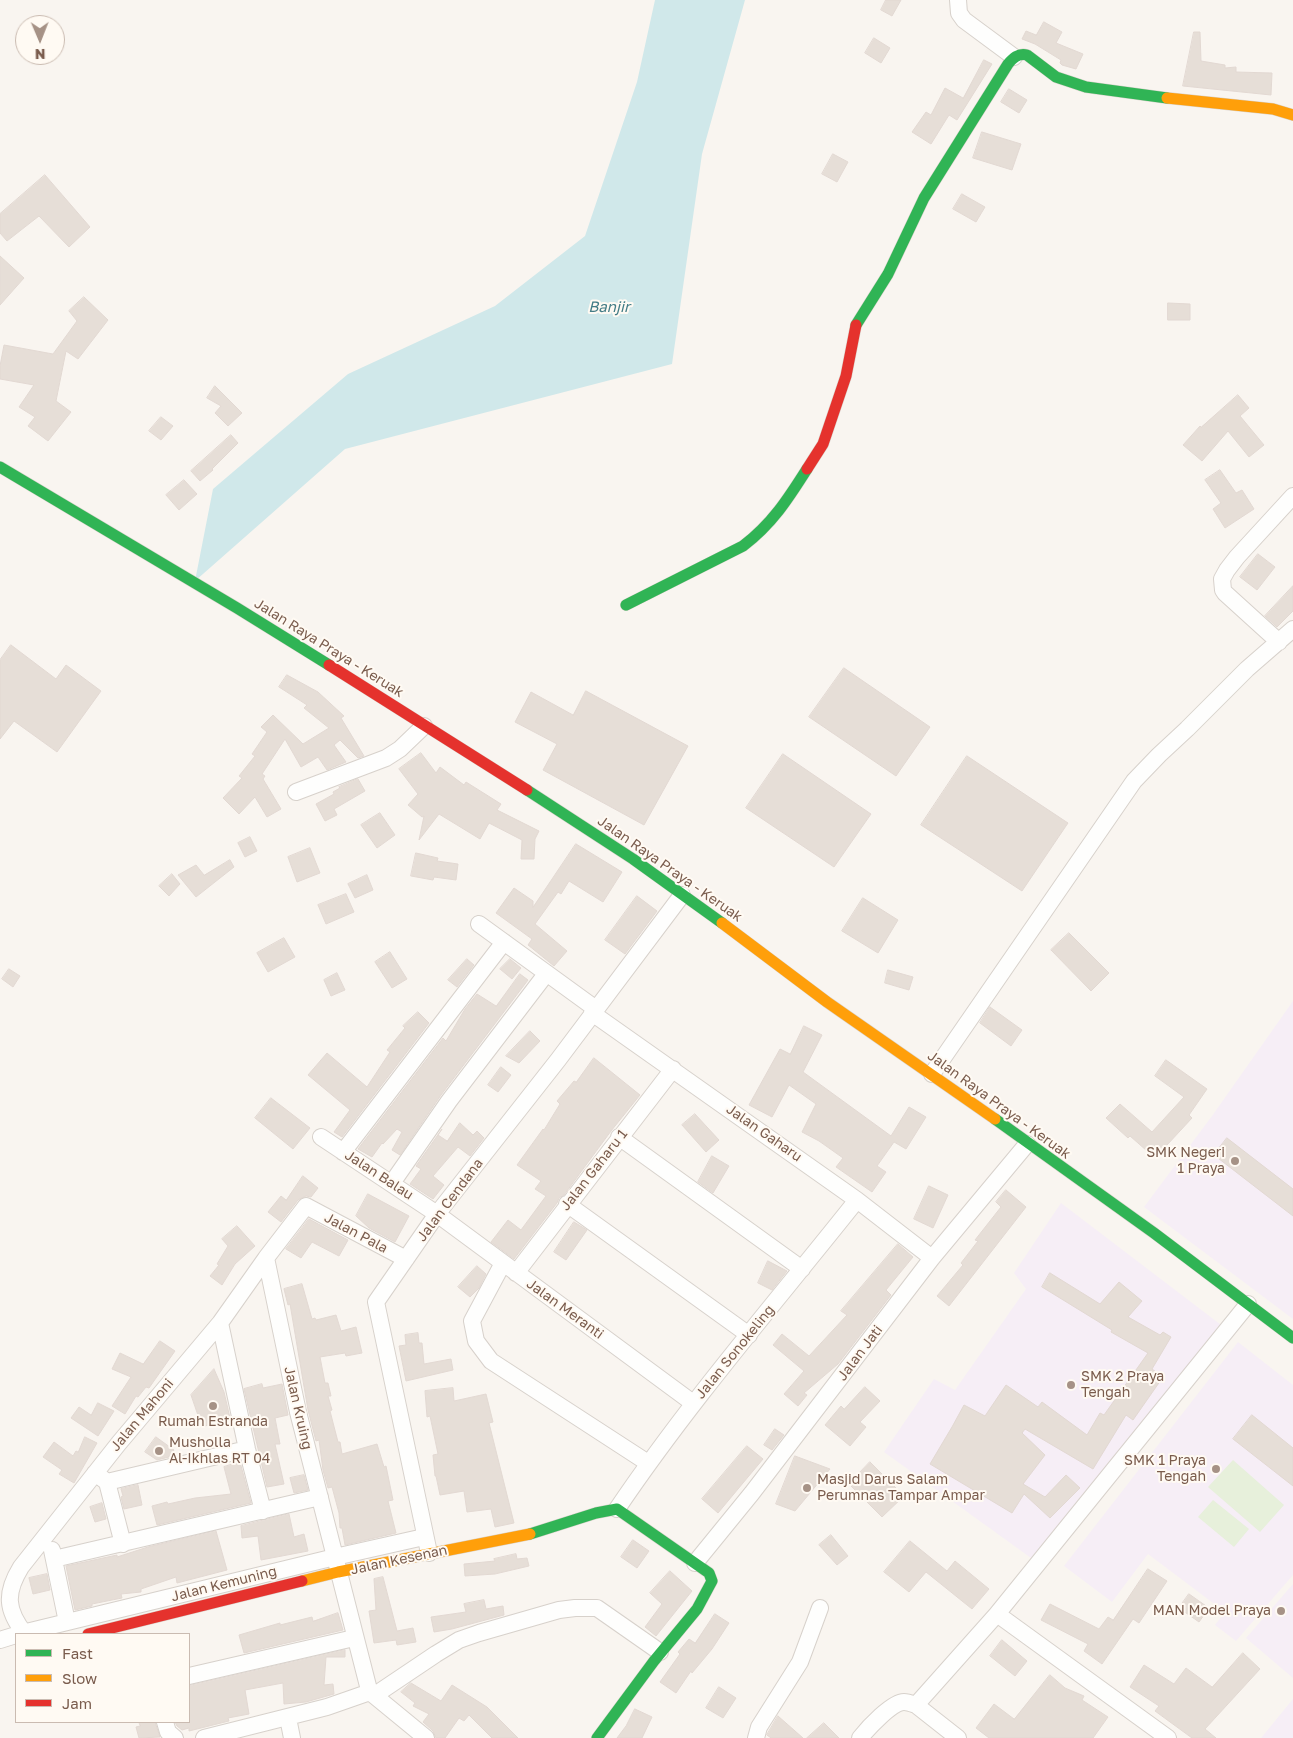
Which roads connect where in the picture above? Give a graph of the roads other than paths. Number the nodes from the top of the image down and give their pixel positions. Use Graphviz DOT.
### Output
graph roads {
  1 [pos="958,0"];
  2 [pos="1014,57"];
  3 [pos="1293,116"];
  4 [pos="0,467"];
  5 [pos="1293,496"];
  6 [pos="626,605"];
  7 [pos="1293,629"];
  8 [pos="1279,642"];
  9 [pos="424,726"];
  10 [pos="296,792"];
  11 [pos="682,895"];
  12 [pos="478,924"];
  13 [pos="504,942"];
  14 [pos="546,974"];
  15 [pos="594,1011"];
  16 [pos="673,1069"];
  17 [pos="932,1074"];
  18 [pos="321,1137"];
  19 [pos="619,1137"];
  20 [pos="1027,1144"];
  21 [pos="343,1152"];
  22 [pos="392,1183"];
  23 [pos="858,1200"];
  24 [pos="567,1204"];
  25 [pos="306,1206"];
  26 [pos="437,1214"];
  27 [pos="266,1258"];
  28 [pos="932,1258"];
  29 [pos="406,1259"];
  30 [pos="510,1268"];
  31 [pos="802,1269"];
  32 [pos="1248,1304"];
  33 [pos="220,1324"];
  34 [pos="749,1335"];
  35 [pos="1293,1338"];
  36 [pos="693,1403"];
  37 [pos="247,1449"];
  38 [pos="648,1463"];
  39 [pos="101,1477"];
  40 [pos="320,1498"];
  41 [pos="617,1508"];
  42 [pos="263,1511"];
  43 [pos="49,1533"];
  44 [pos="123,1544"];
  45 [pos="426,1545"];
  46 [pos="54,1559"];
  47 [pos="695,1563"];
  48 [pos="336,1565"];
  49 [pos="820,1608"];
  50 [pos="997,1614"];
  51 [pos="67,1622"];
  52 [pos="21,1633"];
  53 [pos="25,1633"];
  54 [pos="92,1633"];
  55 [pos="15,1636"];
  56 [pos="354,1638"];
  57 [pos="0,1640"];
  58 [pos="660,1652"];
  59 [pos="190,1676"];
  60 [pos="372,1694"];
  61 [pos="916,1706"];
  62 [pos="288,1718"];
  63 [pos="165,1723"];
  64 [pos="175,1738"];
  65 [pos="204,1738"];
  66 [pos="292,1738"];
  67 [pos="426,1738"];
  68 [pos="597,1738"];
  69 [pos="756,1738"];
  70 [pos="860,1738"];
  71 [pos="958,1738"];
  72 [pos="1168,1738"];
  1 -- 2 [label="street"];
  2 -- 3 [label="street"];
  2 -- 6 [label="street"];
  4 -- 9 [label="street, Jalan Raya Praya - Keruak"];
  5 -- 8 [label="street"];
  7 -- 8 [label="street"];
  8 -- 17 [label="street"];
  9 -- 10 [label="street"];
  9 -- 11 [label="street, Jalan Raya Praya - Keruak"];
  11 -- 15 [label="street, Jalan Cendana"];
  11 -- 17 [label="street, Jalan Raya Praya - Keruak"];
  12 -- 13 [label="street, Jalan Gaharu"];
  13 -- 14 [label="street, Jalan Gaharu"];
  13 -- 21 [label="street"];
  14 -- 15 [label="street, Jalan Gaharu"];
  14 -- 22 [label="street"];
  15 -- 16 [label="street, Jalan Gaharu"];
  15 -- 26 [label="street, Jalan Cendana"];
  16 -- 19 [label="street, Jalan Gaharu 1"];
  16 -- 23 [label="street, Jalan Gaharu"];
  17 -- 20 [label="street, Jalan Raya Praya - Keruak"];
  18 -- 21 [label="street, Jalan Balau"];
  19 -- 24 [label="street, Jalan Gaharu 1"];
  19 -- 31 [label="street"];
  20 -- 28 [label="street, Jalan Jati"];
  20 -- 32 [label="street, Jalan Raya Praya - Keruak"];
  21 -- 22 [label="street, Jalan Balau"];
  22 -- 26 [label="street, Jalan Balau"];
  23 -- 28 [label="street, Jalan Gaharu"];
  23 -- 31 [label="street, Jalan Sonokeling"];
  24 -- 30 [label="street, Jalan Gaharu 1"];
  24 -- 34 [label="street"];
  25 -- 27 [label="street, Jalan Mahoni"];
  25 -- 29 [label="street, Jalan Pala"];
  26 -- 29 [label="street, Jalan Cendana"];
  26 -- 30 [label="street, Jalan Meranti"];
  27 -- 33 [label="street, Jalan Mahoni"];
  27 -- 40 [label="street, Jalan Kruing"];
  28 -- 47 [label="street, Jalan Jati"];
  29 -- 45 [label="street, Jalan Cendana"];
  30 -- 36 [label="street, Jalan Meranti"];
  30 -- 38 [label="street, Jalan Gaharu 1"];
  31 -- 34 [label="street, Jalan Sonokeling"];
  32 -- 35 [label="street, Jalan Raya Praya - Keruak"];
  32 -- 50 [label="street"];
  33 -- 37 [label="street"];
  33 -- 39 [label="street, Jalan Mahoni"];
  34 -- 36 [label="street, Jalan Sonokeling"];
  36 -- 38 [label="street, Jalan Sonokeling"];
  37 -- 39 [label="street"];
  37 -- 42 [label="street"];
  38 -- 41 [label="street, Jalan Sonokeling"];
  39 -- 43 [label="street, Jalan Mahoni"];
  39 -- 44 [label="street"];
  40 -- 42 [label="street"];
  40 -- 48 [label="street, Jalan Kruing"];
  41 -- 45 [label="street, Jalan Kesenan"];
  41 -- 47 [label="street"];
  42 -- 44 [label="street"];
  43 -- 46 [label="street"];
  43 -- 52 [label="street, Jalan Mahoni"];
  44 -- 46 [label="street"];
  45 -- 48 [label="street, Jalan Kemuning"];
  46 -- 51 [label="street"];
  47 -- 58 [label="street"];
  48 -- 51 [label="street, Jalan Kemuning"];
  48 -- 54 [label="street, Jalan Kesenan"];
  48 -- 56 [label="street, Jalan Kruing"];
  49 -- 69 [label="street"];
  50 -- 61 [label="street"];
  50 -- 72 [label="street"];
  51 -- 53 [label="street, Jalan Kemuning"];
  55 -- 57 [label="street, Jalan Kemuning"];
  56 -- 59 [label="street"];
  56 -- 60 [label="street, Jalan Kruing"];
  58 -- 60 [label="street"];
  58 -- 68 [label="street"];
  60 -- 62 [label="street"];
  60 -- 67 [label="street"];
  61 -- 70 [label="street"];
  61 -- 71 [label="street"];
  62 -- 65 [label="street"];
  62 -- 66 [label="street"];
  63 -- 64 [label="street"];
}
